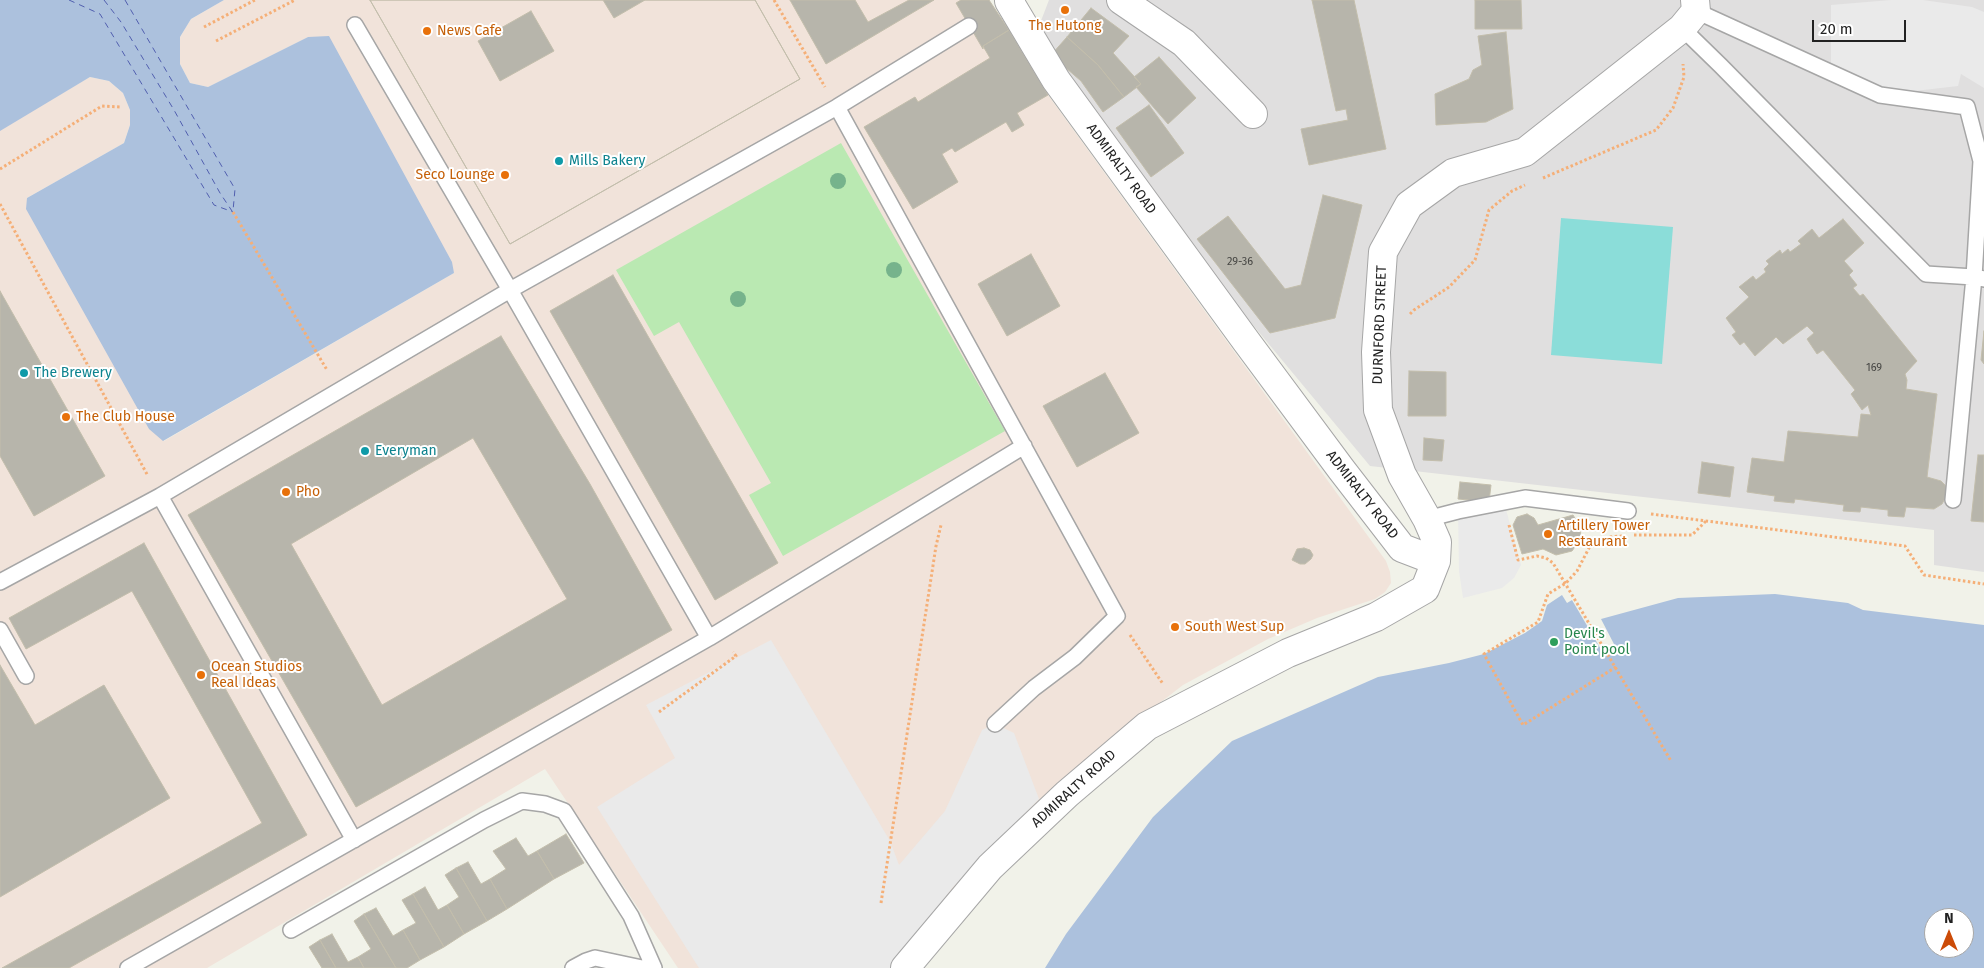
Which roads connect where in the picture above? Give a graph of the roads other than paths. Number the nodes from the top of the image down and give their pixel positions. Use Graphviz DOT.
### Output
graph roads {
  1 [pos="1121,0"];
  2 [pos="1005,4"];
  3 [pos="1691,13"];
  4 [pos="354,25"];
  5 [pos="969,26"];
  6 [pos="837,107"];
  7 [pos="1253,114"];
  8 [pos="1979,278"];
  9 [pos="510,290"];
  10 [pos="1024,446"];
  11 [pos="160,496"];
  12 [pos="1952,500"];
  13 [pos="1628,510"];
  14 [pos="1427,519"];
  15 [pos="1436,561"];
  16 [pos="0,582"];
  17 [pos="0,630"];
  18 [pos="709,638"];
  19 [pos="26,676"];
  20 [pos="995,724"];
  21 [pos="354,840"];
  22 [pos="291,930"];
  23 [pos="128,968"];
  24 [pos="573,968"];
  25 [pos="642,968"];
  26 [pos="654,968"];
  27 [pos="905,968"];
  1 -- 7 [label="street"];
  2 -- 15 [label="street, ADMIRALTY ROAD"];
  3 -- 8 [label="lane"];
  3 -- 8 [label="lane"];
  3 -- 14 [label="street, DURNFORD STREET"];
  4 -- 9 [label="lane"];
  5 -- 6 [label="lane"];
  6 -- 9 [label="lane"];
  6 -- 10 [label="lane"];
  8 -- 12 [label="lane"];
  9 -- 11 [label="lane"];
  9 -- 18 [label="lane"];
  10 -- 18 [label="lane"];
  10 -- 20 [label="lane"];
  11 -- 16 [label="lane"];
  11 -- 21 [label="lane"];
  13 -- 14 [label="lane"];
  14 -- 15 [label="street, DURNFORD STREET"];
  15 -- 27 [label="street, ADMIRALTY ROAD"];
  17 -- 19 [label="lane"];
  18 -- 21 [label="lane"];
  21 -- 23 [label="lane"];
  22 -- 26 [label="lane"];
  24 -- 25 [label="lane"];
}
